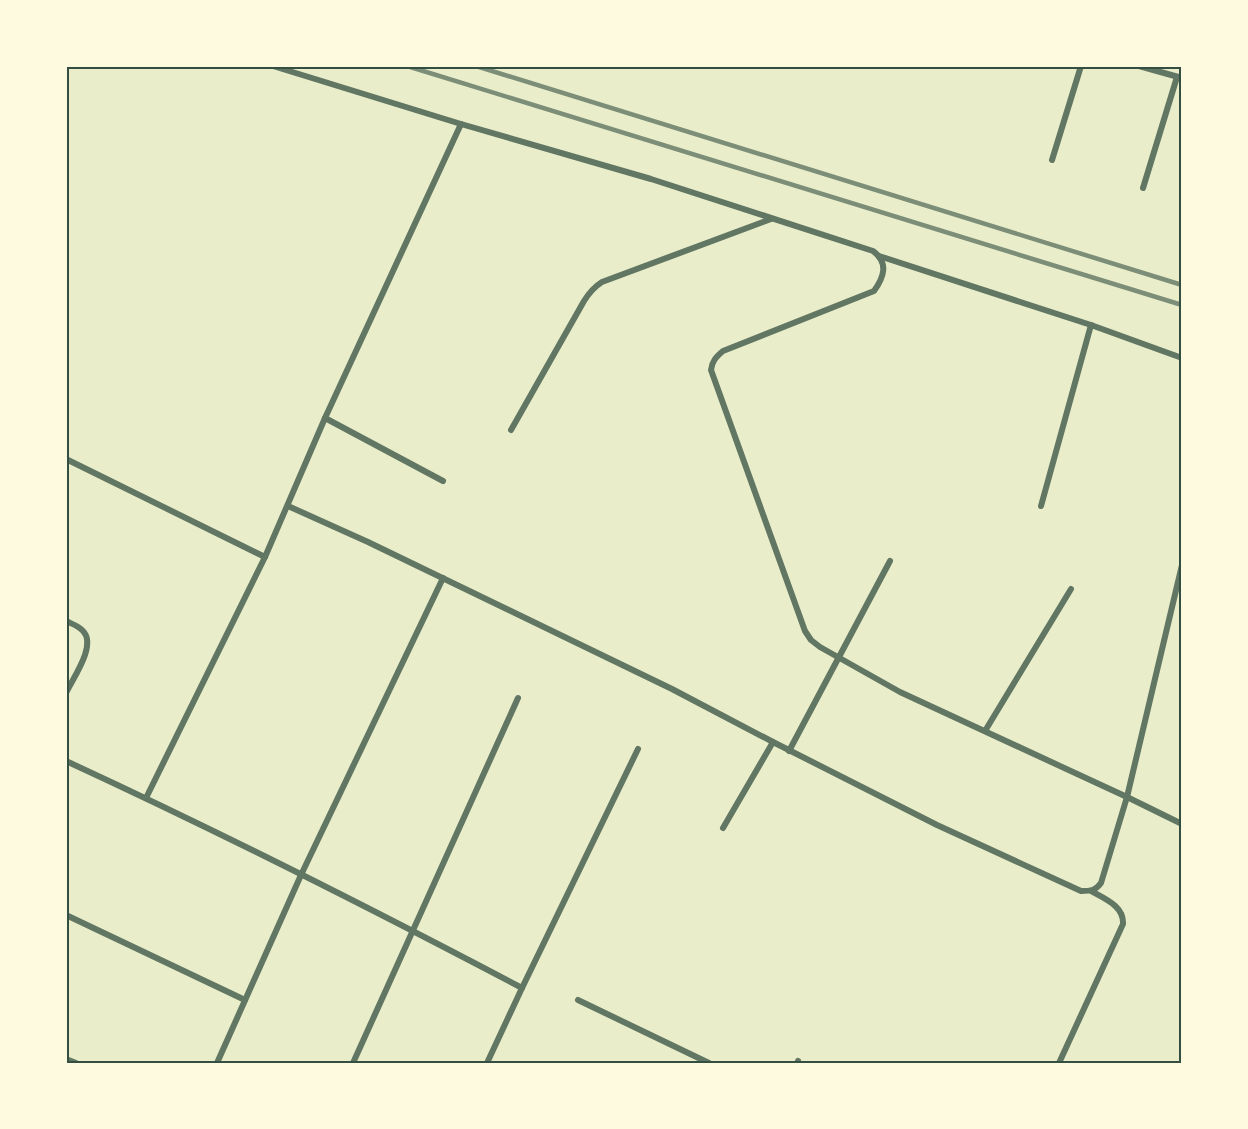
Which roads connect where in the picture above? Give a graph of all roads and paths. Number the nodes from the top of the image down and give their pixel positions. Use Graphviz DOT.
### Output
graph roads {
  1 [pos="273,66"];
  2 [pos="1081,66"];
  3 [pos="1139,66"];
  4 [pos="1180,77"];
  5 [pos="461,124"];
  6 [pos="1052,160"];
  7 [pos="1143,188"];
  8 [pos="772,219"];
  9 [pos="879,256"];
  10 [pos="1091,325"];
  11 [pos="1182,358"];
  12 [pos="325,418"];
  13 [pos="511,430"];
  14 [pos="66,459"];
  15 [pos="443,481"];
  16 [pos="288,506"];
  17 [pos="1041,506"];
  18 [pos="265,557"];
  19 [pos="890,561"];
  20 [pos="1182,565"];
  21 [pos="443,578"];
  22 [pos="1071,590"];
  23 [pos="66,621"];
  24 [pos="839,657"];
  25 [pos="66,693"];
  26 [pos="518,698"];
  27 [pos="985,731"];
  28 [pos="772,742"];
  29 [pos="638,749"];
  30 [pos="789,750"];
  31 [pos="66,761"];
  32 [pos="1127,797"];
  33 [pos="146,798"];
  34 [pos="1182,824"];
  35 [pos="723,828"];
  36 [pos="301,875"];
  37 [pos="1091,891"];
  38 [pos="66,915"];
  39 [pos="412,930"];
  40 [pos="522,988"];
  41 [pos="245,1000"];
  42 [pos="578,1000"];
  43 [pos="66,1059"];
  44 [pos="76,1063"];
  45 [pos="217,1063"];
  46 [pos="353,1063"];
  47 [pos="487,1063"];
  48 [pos="709,1063"];
  49 [pos="1059,1063"];
  1 -- 5 [label="street"];
  2 -- 6 [label="street"];
  3 -- 4 [label="street"];
  4 -- 7 [label="street"];
  5 -- 8 [label="street"];
  5 -- 12 [label="street"];
  8 -- 9 [label="street"];
  8 -- 13 [label="street"];
  9 -- 10 [label="street"];
  9 -- 24 [label="street"];
  10 -- 11 [label="street"];
  10 -- 17 [label="street"];
  12 -- 15 [label="street"];
  12 -- 16 [label="street"];
  14 -- 18 [label="street"];
  16 -- 18 [label="street"];
  16 -- 21 [label="street"];
  18 -- 33 [label="street"];
  19 -- 24 [label="street"];
  20 -- 32 [label="street"];
  21 -- 28 [label="street"];
  21 -- 36 [label="street"];
  22 -- 27 [label="street"];
  23 -- 25 [label="street"];
  24 -- 27 [label="street"];
  24 -- 30 [label="street"];
  26 -- 39 [label="street"];
  27 -- 32 [label="street"];
  28 -- 30 [label="street"];
  28 -- 35 [label="street"];
  29 -- 40 [label="street"];
  30 -- 37 [label="street"];
  31 -- 33 [label="street"];
  32 -- 34 [label="street"];
  32 -- 37 [label="street"];
  33 -- 36 [label="street"];
  36 -- 39 [label="street"];
  36 -- 41 [label="street"];
  37 -- 49 [label="street"];
  38 -- 41 [label="street"];
  39 -- 40 [label="street"];
  39 -- 46 [label="street"];
  40 -- 47 [label="street"];
  41 -- 45 [label="street"];
  42 -- 48 [label="street"];
  43 -- 44 [label="street"];
}
